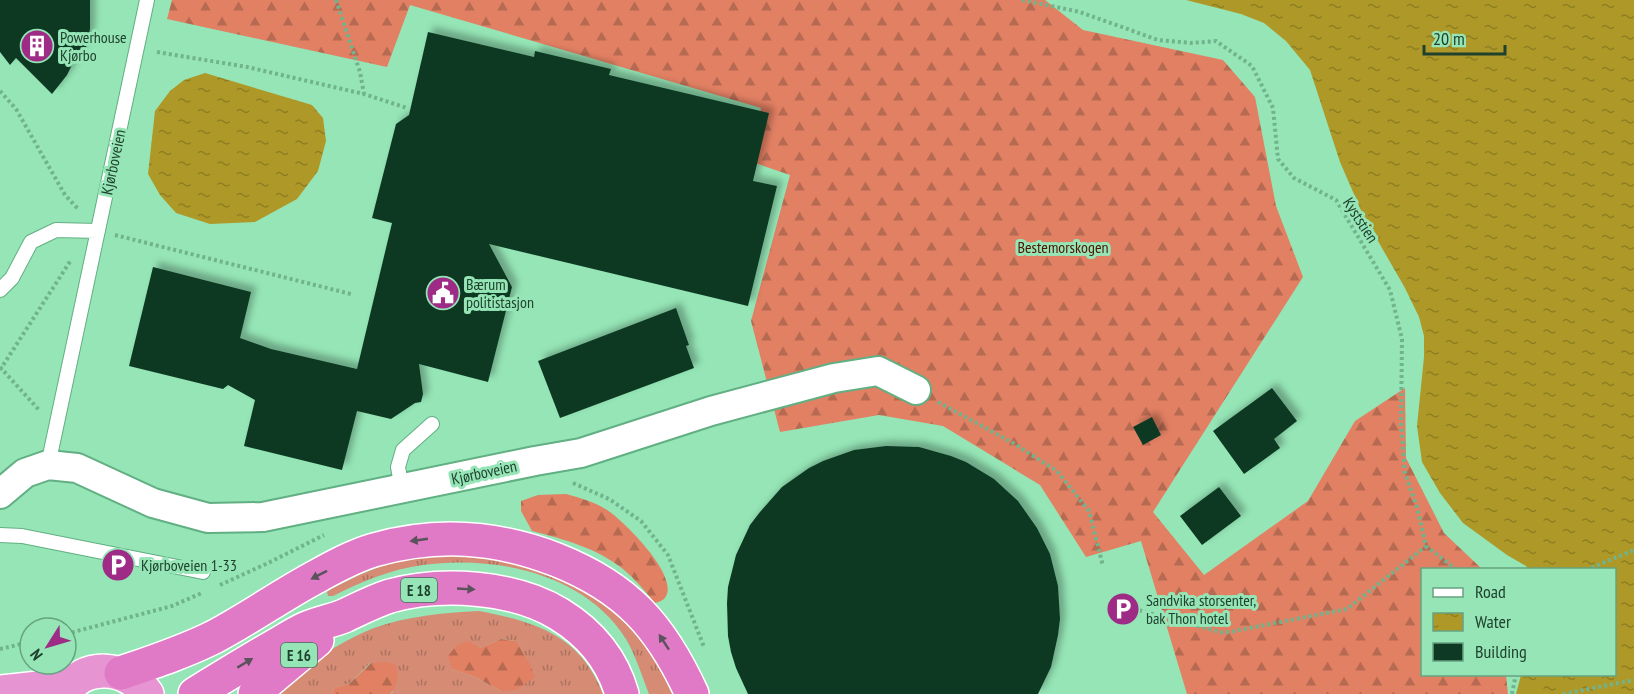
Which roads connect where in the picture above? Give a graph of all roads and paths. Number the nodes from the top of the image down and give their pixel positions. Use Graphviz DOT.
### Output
graph roads {
  1 [pos="147,0"];
  2 [pos="336,0"];
  3 [pos="1022,0"];
  4 [pos="137,49"];
  5 [pos="0,91"];
  6 [pos="364,94"];
  7 [pos="407,108"];
  8 [pos="98,231"];
  9 [pos="0,290"];
  10 [pos="351,294"];
  11 [pos="0,368"];
  12 [pos="916,390"];
  13 [pos="57,422"];
  14 [pos="432,424"];
  15 [pos="48,465"];
  16 [pos="402,489"];
  17 [pos="0,494"];
  18 [pos="0,535"];
  19 [pos="1426,546"];
  20 [pos="1634,550"];
  21 [pos="1103,566"];
  22 [pos="1454,568"];
  23 [pos="1591,568"];
  24 [pos="203,572"];
  25 [pos="1116,604"];
  26 [pos="344,615"];
  27 [pos="18,645"];
  28 [pos="0,649"];
  29 [pos="121,673"];
  30 [pos="1516,676"];
  31 [pos="1634,680"];
  32 [pos="69,688"];
  33 [pos="0,692"];
  34 [pos="147,694"];
  35 [pos="195,694"];
  36 [pos="255,694"];
  37 [pos="622,694"];
  38 [pos="692,694"];
  39 [pos="1512,694"];
  40 [pos="1563,694"];
  1 -- 4 [label="lane, Kjørboveien"];
  2 -- 6 [label="path"];
  3 -- 19 [label="path, Kyststien"];
  4 -- 6 [label="path"];
  4 -- 8 [label="lane, Kjørboveien"];
  5 -- 8 [label="path"];
  6 -- 7 [label="path"];
  8 -- 9 [label="lane"];
  8 -- 10 [label="path"];
  8 -- 11 [label="path"];
  8 -- 13 [label="lane, Kjørboveien"];
  11 -- 13 [label="path"];
  12 -- 16 [label="street, Kjørboveien"];
  12 -- 21 [label="path"];
  13 -- 15 [label="lane, Kjørboveien"];
  14 -- 16 [label="lane"];
  15 -- 16 [label="street, Kjørboveien"];
  15 -- 17 [label="street"];
  18 -- 24 [label="lane"];
  19 -- 22 [label="path"];
  19 -- 25 [label="path"];
  20 -- 23 [label="path"];
  35 -- 26 [label="highway, E 18, one-way"];
  26 -- 36 [label="highway, E 16"];
  26 -- 37 [label="highway, E 18, one-way"];
  27 -- 28 [label="path"];
  29 -- 32 [label="highway"];
  29 -- 34 [label="highway"];
  38 -- 29 [label="highway, one-way"];
  30 -- 39 [label="path"];
  31 -- 40 [label="path"];
  32 -- 33 [label="highway"];
}
